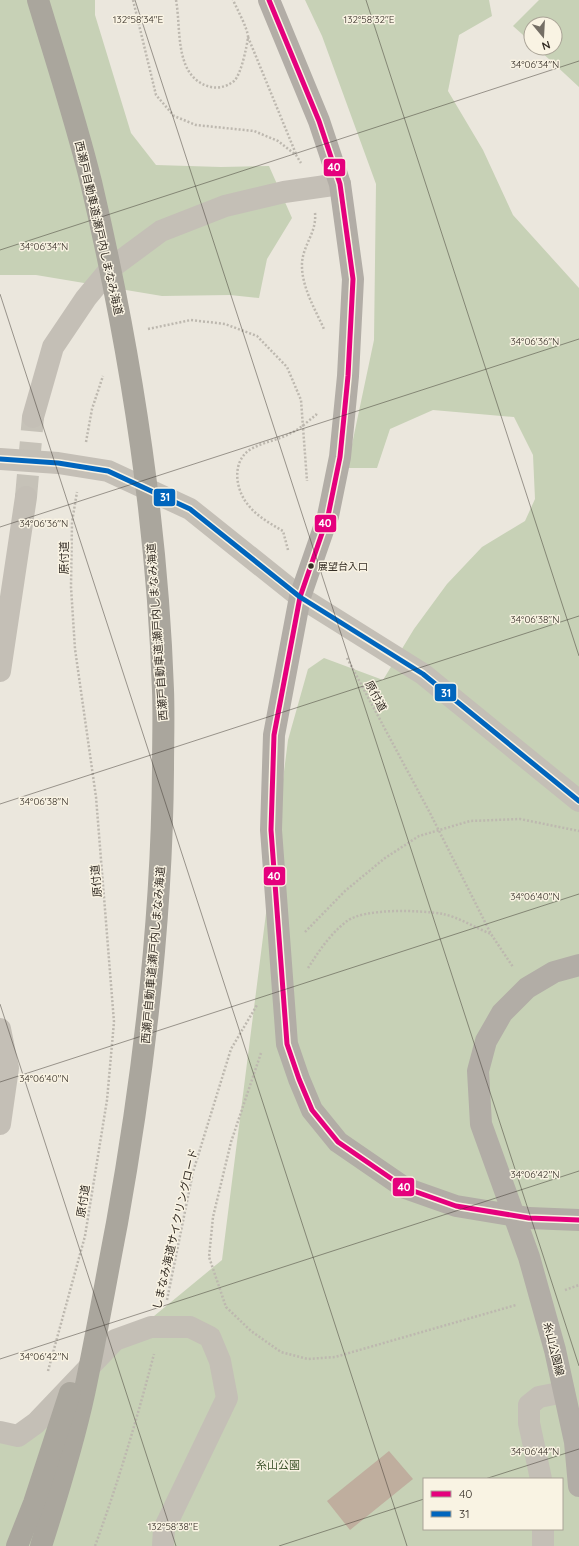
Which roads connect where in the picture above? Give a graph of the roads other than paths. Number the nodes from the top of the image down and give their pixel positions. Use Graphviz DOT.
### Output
graph roads {
  1 [pos="38,0"];
  2 [pos="269,0"];
  3 [pos="340,184"];
  4 [pos="33,417"];
  5 [pos="0,459"];
  6 [pos="26,497"];
  7 [pos="300,597"];
  8 [pos="0,672"];
  9 [pos="579,801"];
  10 [pos="579,965"];
  11 [pos="0,1029"];
  12 [pos="0,1124"];
  13 [pos="579,1220"];
  14 [pos="108,1272"];
  15 [pos="564,1392"];
  16 [pos="0,1432"];
  17 [pos="541,1478"];
  18 [pos="579,1486"];
  19 [pos="542,1530"];
  20 [pos="17,1546"];
  21 [pos="41,1546"];
  22 [pos="163,1546"];
  23 [pos="543,1546"];
  1 -- 14 [label="highway, 西瀬戸自動車道;瀬戸内しまなみ海道"];
  2 -- 3 [label="main road"];
  3 -- 4 [label="street"];
  3 -- 7 [label="main road"];
  5 -- 7 [label="street"];
  6 -- 8 [label="street"];
  7 -- 9 [label="street"];
  7 -- 13 [label="main road"];
  10 -- 15 [label="main road, 糸山公園線"];
  11 -- 12 [label="street"];
  14 -- 20 [label="highway, 西瀬戸自動車道;瀬戸内しまなみ海道"];
  14 -- 21 [label="highway, 西瀬戸自動車道;瀬戸内しまなみ海道"];
  15 -- 17 [label="street"];
  15 -- 18 [label="main road, 糸山公園線"];
  16 -- 22 [label="street"];
  19 -- 23 [label="street"];
}
